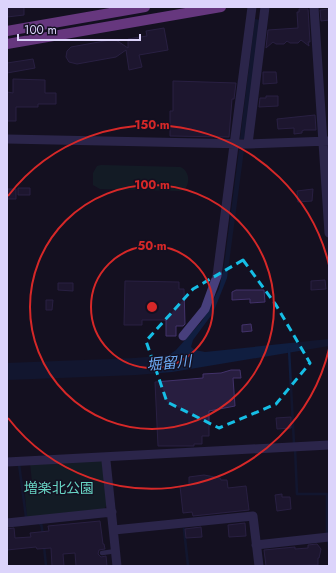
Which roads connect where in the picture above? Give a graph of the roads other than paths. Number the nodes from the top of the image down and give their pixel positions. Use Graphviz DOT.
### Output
graph roads {
  1 [pos="145,7"];
  2 [pos="221,7"];
  3 [pos="252,7"];
  4 [pos="265,7"];
  5 [pos="314,7"];
  6 [pos="7,31"];
  7 [pos="7,44"];
  8 [pos="7,139"];
  9 [pos="326,141"];
  10 [pos="235,144"];
  11 [pos="248,144"];
  12 [pos="329,233"];
  13 [pos="183,336"];
  14 [pos="329,444"];
  15 [pos="106,461"];
  16 [pos="7,462"];
  17 [pos="112,512"];
  18 [pos="7,523"];
  19 [pos="114,530"];
  20 [pos="329,537"];
  21 [pos="256,545"];
  22 [pos="116,552"];
  23 [pos="102,553"];
  24 [pos="117,566"];
  25 [pos="258,566"];
  1 -- 6 [label="main road"];
  2 -- 7 [label="main road"];
  3 -- 10 [label="street"];
  4 -- 11 [label="street"];
  5 -- 9 [label="street"];
  8 -- 10 [label="street"];
  9 -- 11 [label="street"];
  9 -- 12 [label="street"];
  10 -- 11 [label="street"];
  10 -- 13 [label="street"];
  14 -- 16 [label="street"];
  15 -- 17 [label="street"];
  17 -- 18 [label="street"];
  17 -- 19 [label="street"];
  19 -- 21 [label="street"];
  19 -- 22 [label="street"];
  20 -- 21 [label="street"];
  21 -- 25 [label="street"];
  22 -- 23 [label="lane"];
  22 -- 24 [label="street"];
}
